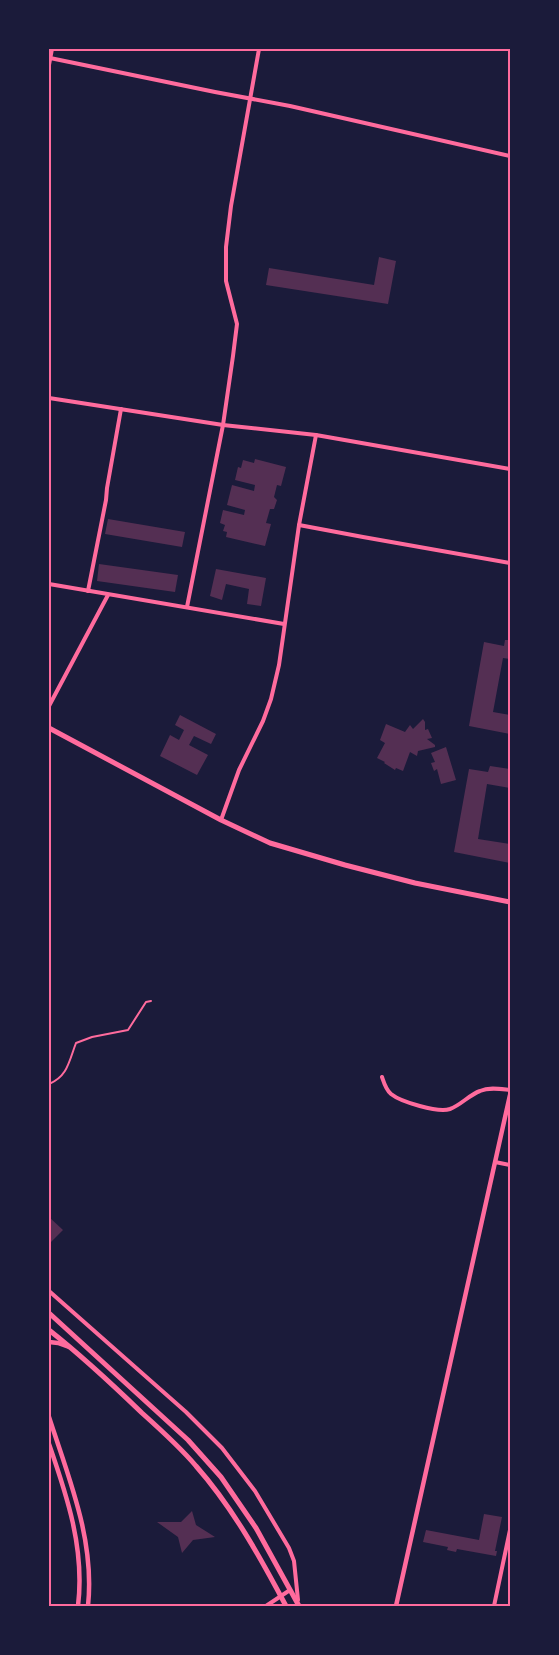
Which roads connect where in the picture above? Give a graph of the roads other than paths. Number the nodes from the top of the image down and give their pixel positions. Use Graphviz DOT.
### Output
graph roads {
  1 [pos="52,49"];
  2 [pos="259,49"];
  3 [pos="50,58"];
  4 [pos="49,66"];
  5 [pos="251,98"];
  6 [pos="510,156"];
  7 [pos="49,398"];
  8 [pos="121,409"];
  9 [pos="223,425"];
  10 [pos="316,435"];
  11 [pos="510,469"];
  12 [pos="299,525"];
  13 [pos="510,563"];
  14 [pos="49,584"];
  15 [pos="88,591"];
  16 [pos="108,595"];
  17 [pos="187,608"];
  18 [pos="284,624"];
  19 [pos="49,706"];
  20 [pos="49,728"];
  21 [pos="221,820"];
  22 [pos="510,902"];
  23 [pos="151,1001"];
  24 [pos="382,1077"];
  25 [pos="49,1084"];
  26 [pos="510,1090"];
  27 [pos="510,1095"];
  28 [pos="495,1162"];
  29 [pos="510,1166"];
  30 [pos="49,1291"];
  31 [pos="49,1313"];
  32 [pos="49,1330"];
  33 [pos="49,1342"];
  34 [pos="73,1349"];
  35 [pos="49,1417"];
  36 [pos="49,1444"];
  37 [pos="510,1530"];
  38 [pos="290,1590"];
  39 [pos="280,1595"];
  40 [pos="89,1597"];
  41 [pos="298,1605"];
  42 [pos="78,1606"];
  43 [pos="88,1606"];
  44 [pos="92,1606"];
  45 [pos="266,1606"];
  46 [pos="286,1606"];
  47 [pos="396,1606"];
  48 [pos="494,1606"];
  1 -- 3 [label="street"];
  2 -- 5 [label="street"];
  3 -- 4 [label="street"];
  3 -- 5 [label="street"];
  5 -- 6 [label="street"];
  5 -- 9 [label="street"];
  7 -- 8 [label="street"];
  8 -- 9 [label="street"];
  8 -- 15 [label="street"];
  9 -- 10 [label="street"];
  9 -- 17 [label="street"];
  10 -- 11 [label="street"];
  10 -- 12 [label="street"];
  12 -- 13 [label="street"];
  12 -- 18 [label="street"];
  14 -- 15 [label="street"];
  15 -- 16 [label="street"];
  16 -- 17 [label="street"];
  16 -- 19 [label="street"];
  17 -- 18 [label="street"];
  18 -- 21 [label="street"];
  20 -- 21 [label="main road"];
  21 -- 22 [label="main road"];
  23 -- 25 [label="lane"];
  24 -- 26 [label="street"];
  27 -- 28 [label="street"];
  28 -- 29 [label="street"];
  28 -- 47 [label="street"];
  30 -- 41 [label="street"];
  31 -- 38 [label="main road"];
  32 -- 34 [label="main road"];
  33 -- 34 [label="street"];
  34 -- 39 [label="main road"];
  35 -- 40 [label="street"];
  36 -- 42 [label="street"];
  37 -- 48 [label="street"];
  38 -- 39 [label="street"];
  38 -- 41 [label="main road"];
  39 -- 45 [label="street"];
  39 -- 46 [label="main road"];
  40 -- 43 [label="street"];
  40 -- 44 [label="street"];
}
